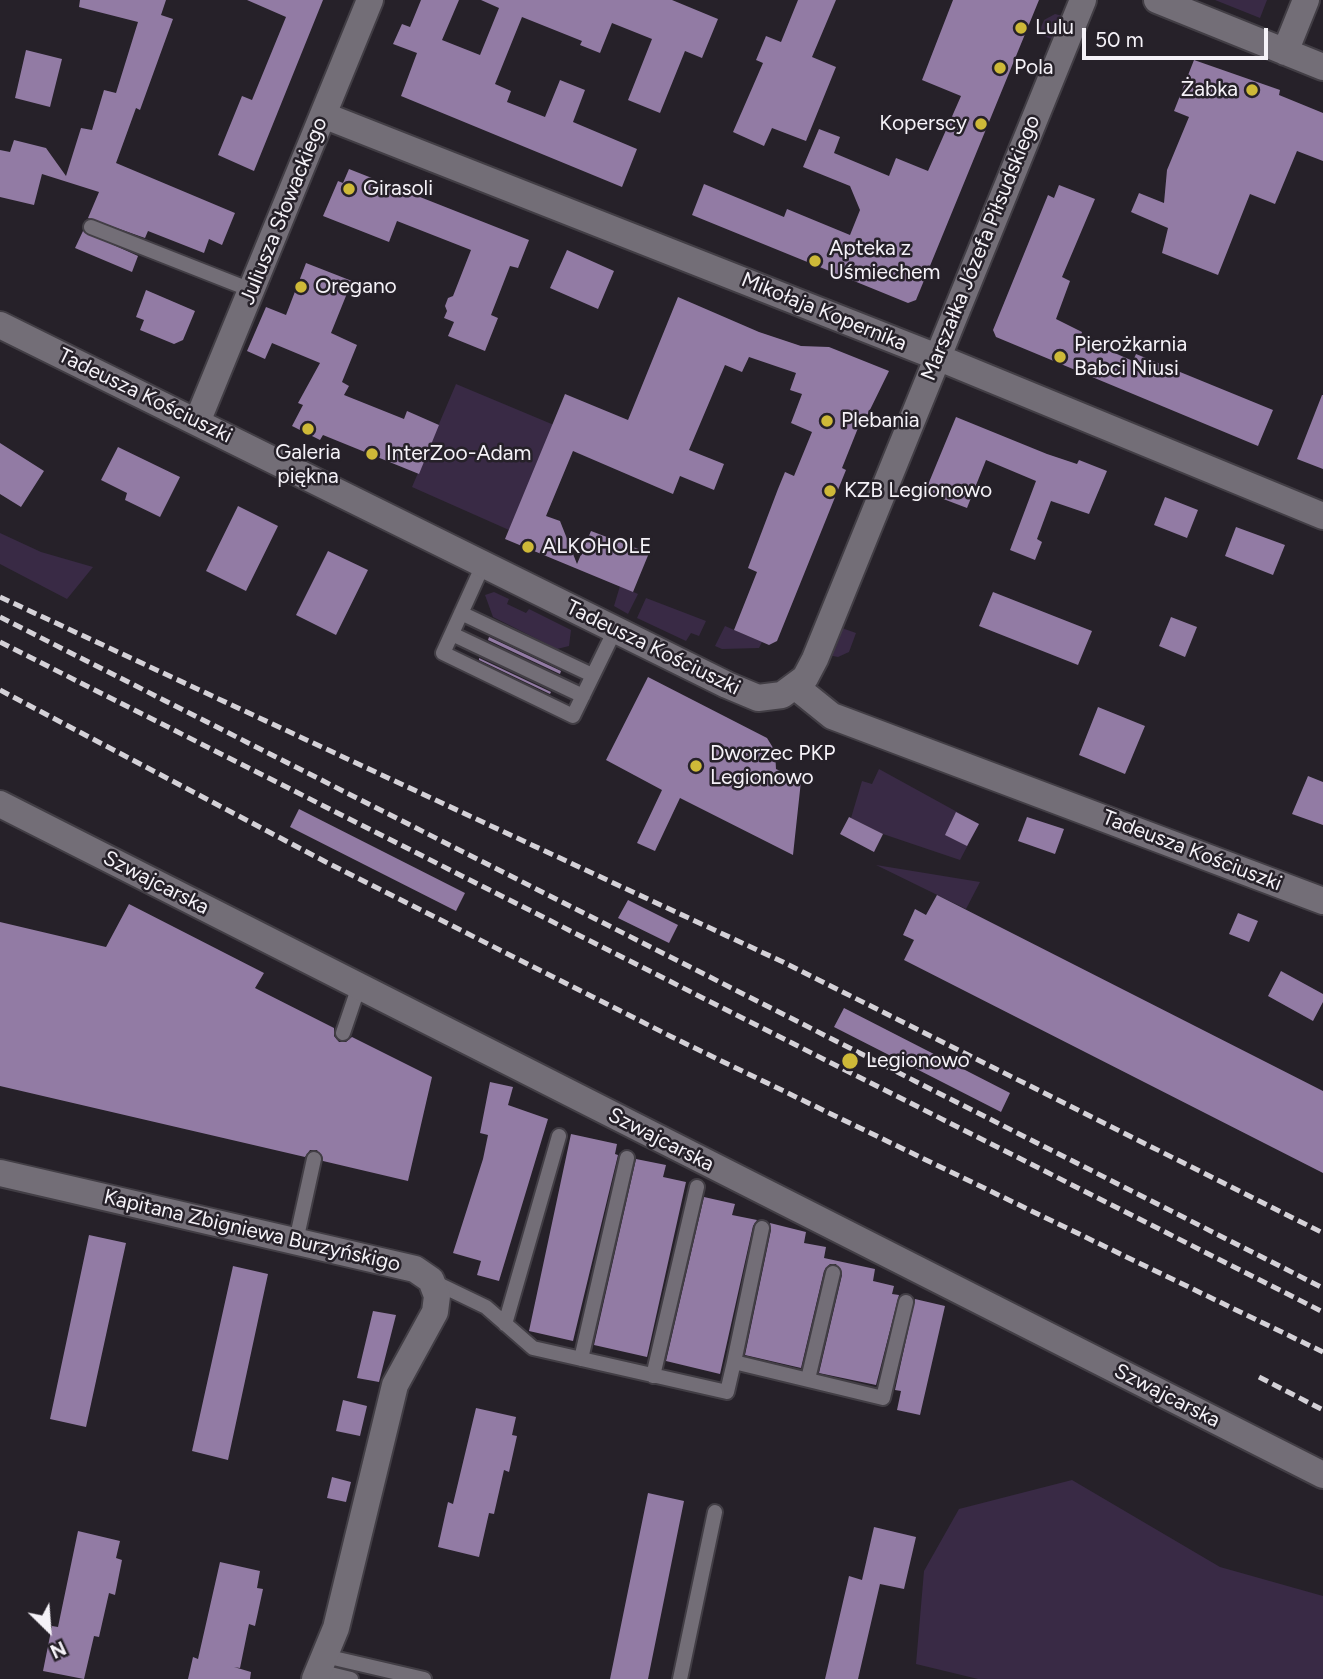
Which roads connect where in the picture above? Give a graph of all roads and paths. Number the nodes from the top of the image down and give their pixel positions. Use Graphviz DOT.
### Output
graph roads {
  1 [pos="370,0"];
  2 [pos="1083,0"];
  3 [pos="1157,0"];
  4 [pos="1306,0"];
  5 [pos="1285,52"];
  6 [pos="1323,67"];
  7 [pos="323,115"];
  8 [pos="91,227"];
  9 [pos="251,290"];
  10 [pos="0,325"];
  11 [pos="937,357"];
  12 [pos="197,422"];
  13 [pos="1323,516"];
  14 [pos="483,565"];
  15 [pos="461,613"];
  16 [pos="615,630"];
  17 [pos="452,634"];
  18 [pos="592,676"];
  19 [pos="796,687"];
  20 [pos="583,696"];
  21 [pos="0,804"];
  22 [pos="1323,901"];
  23 [pos="359,986"];
  24 [pos="343,1033"];
  25 [pos="559,1136"];
  26 [pos="626,1158"];
  27 [pos="314,1159"];
  28 [pos="0,1173"];
  29 [pos="697,1187"];
  30 [pos="762,1228"];
  31 [pos="296,1241"];
  32 [pos="834,1273"];
  33 [pos="431,1280"];
  34 [pos="906,1302"];
  35 [pos="505,1324"];
  36 [pos="581,1359"];
  37 [pos="734,1362"];
  38 [pos="653,1376"];
  39 [pos="808,1379"];
  40 [pos="1323,1475"];
  41 [pos="715,1512"];
  42 [pos="319,1669"];
  43 [pos="351,1679"];
  44 [pos="424,1679"];
  45 [pos="680,1679"];
  1 -- 7 [label="street, Juliusza Słowackiego"];
  2 -- 11 [label="street, Marszałka Józefa Piłsudskiego"];
  3 -- 5 [label="street"];
  4 -- 5 [label="street"];
  5 -- 6 [label="street"];
  7 -- 9 [label="street, Juliusza Słowackiego"];
  7 -- 11 [label="street, Mikołaja Kopernika"];
  8 -- 9 [label="lane"];
  9 -- 12 [label="street, Juliusza Słowackiego"];
  10 -- 12 [label="street, Tadeusza Kościuszki"];
  11 -- 13 [label="street, Mikołaja Kopernika"];
  11 -- 19 [label="street, Marszałka Józefa Piłsudskiego"];
  12 -- 14 [label="street, Tadeusza Kościuszki"];
  14 -- 15 [label="lane"];
  14 -- 16 [label="street, Tadeusza Kościuszki"];
  15 -- 17 [label="lane"];
  15 -- 18 [label="lane"];
  16 -- 18 [label="lane"];
  16 -- 19 [label="street, Tadeusza Kościuszki"];
  17 -- 20 [label="lane"];
  17 -- 20 [label="lane"];
  18 -- 20 [label="lane"];
  19 -- 22 [label="street, Tadeusza Kościuszki"];
  21 -- 23 [label="street, Szwajcarska"];
  23 -- 24 [label="lane"];
  23 -- 40 [label="street, Szwajcarska"];
  25 -- 35 [label="lane"];
  26 -- 36 [label="lane"];
  27 -- 31 [label="lane"];
  28 -- 31 [label="street, Kapitana Zbigniewa Burzyńskigo"];
  29 -- 38 [label="lane"];
  30 -- 37 [label="lane"];
  31 -- 33 [label="street, Kapitana Zbigniewa Burzyńskigo"];
  32 -- 39 [label="lane"];
  33 -- 35 [label="lane, Kapitana Zbigniewa Burzyńskigo"];
  33 -- 42 [label="street"];
  34 -- 39 [label="lane"];
  35 -- 36 [label="lane, Kapitana Zbigniewa Burzyńskigo"];
  36 -- 38 [label="lane, Kapitana Zbigniewa Burzyńskigo"];
  37 -- 38 [label="lane, Kapitana Zbigniewa Burzyńskigo"];
  37 -- 39 [label="lane"];
  41 -- 45 [label="lane"];
  42 -- 43 [label="lane"];
  42 -- 44 [label="lane"];
}
